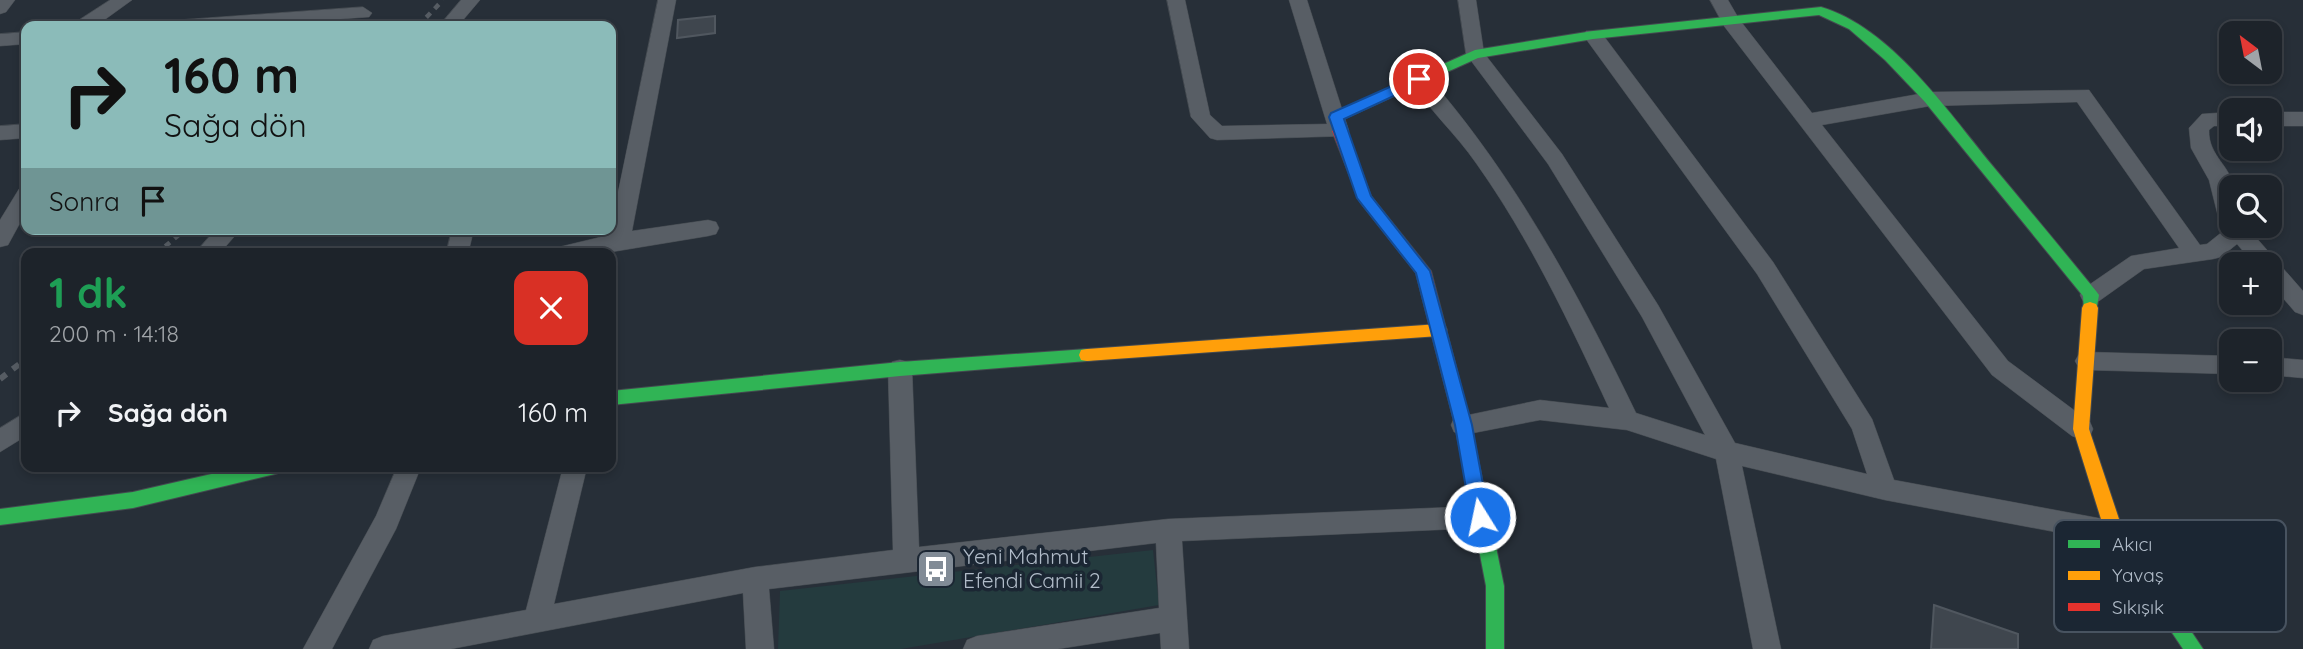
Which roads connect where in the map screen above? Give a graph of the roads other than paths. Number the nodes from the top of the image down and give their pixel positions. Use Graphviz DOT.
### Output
graph roads {
  1 [pos="6,0"];
  2 [pos="123,0"];
  3 [pos="288,0"];
  4 [pos="471,0"];
  5 [pos="667,0"];
  6 [pos="1176,0"];
  7 [pos="1298,0"];
  8 [pos="1467,0"];
  9 [pos="1719,0"];
  10 [pos="0,8"];
  11 [pos="363,13"];
  12 [pos="278,17"];
  13 [pos="91,21"];
  14 [pos="234,21"];
  15 [pos="452,21"];
  16 [pos="1731,22"];
  17 [pos="1593,35"];
  18 [pos="21,38"];
  19 [pos="0,40"];
  20 [pos="1475,54"];
  21 [pos="1419,79"];
  22 [pos="1930,99"];
  23 [pos="2219,119"];
  24 [pos="2282,119"];
  25 [pos="2303,119"];
  26 [pos="1809,120"];
  27 [pos="1338,124"];
  28 [pos="21,131"];
  29 [pos="0,133"];
  30 [pos="2219,179"];
  31 [pos="21,203"];
  32 [pos="708,228"];
  33 [pos="224,235"];
  34 [pos="2229,238"];
  35 [pos="2244,238"];
  36 [pos="0,239"];
  37 [pos="619,241"];
  38 [pos="211,248"];
  39 [pos="588,248"];
  40 [pos="2256,252"];
  41 [pos="2195,254"];
  42 [pos="2282,282"];
  43 [pos="2091,295"];
  44 [pos="2303,306"];
  45 [pos="1439,330"];
  46 [pos="2087,361"];
  47 [pos="2219,365"];
  48 [pos="2282,367"];
  49 [pos="900,369"];
  50 [pos="2303,369"];
  51 [pos="616,397"];
  52 [pos="1627,420"];
  53 [pos="1463,425"];
  54 [pos="21,426"];
  55 [pos="2081,429"];
  56 [pos="0,442"];
  57 [pos="21,445"];
  58 [pos="0,448"];
  59 [pos="1727,452"];
  60 [pos="253,472"];
  61 [pos="407,472"];
  62 [pos="574,472"];
  63 [pos="1885,489"];
  64 [pos="0,517"];
  65 [pos="1480,517"];
  66 [pos="2110,520"];
  67 [pos="2054,521"];
  68 [pos="1168,530"];
  69 [pos="906,559"];
  70 [pos="755,579"];
  71 [pos="537,618"];
  72 [pos="1173,618"];
  73 [pos="2182,632"];
  74 [pos="317,649"];
  75 [pos="383,649"];
  76 [pos="760,649"];
  77 [pos="977,649"];
  78 [pos="1175,649"];
  79 [pos="1494,649"];
  80 [pos="1767,649"];
  81 [pos="2194,649"];
  1 -- 10 [label="street"];
  2 -- 13 [label="street"];
  3 -- 12 [label="street"];
  4 -- 15 [label="street"];
  5 -- 37 [label="street"];
  6 -- 27 [label="street"];
  7 -- 27 [label="street"];
  8 -- 20 [label="street"];
  9 -- 16 [label="street"];
  11 -- 12 [label="street"];
  12 -- 14 [label="street"];
  16 -- 17 [label="street"];
  16 -- 22 [label="street"];
  16 -- 26 [label="street"];
  17 -- 20 [label="street"];
  17 -- 63 [label="street"];
  18 -- 19 [label="street"];
  20 -- 21 [label="street"];
  20 -- 59 [label="street"];
  21 -- 27 [label="street"];
  21 -- 52 [label="street"];
  22 -- 26 [label="street"];
  22 -- 41 [label="street"];
  22 -- 43 [label="street"];
  23 -- 30 [label="street"];
  24 -- 25 [label="street"];
  26 -- 55 [label="street"];
  27 -- 45 [label="street"];
  28 -- 29 [label="street"];
  31 -- 36 [label="street"];
  32 -- 37 [label="street"];
  33 -- 38 [label="street"];
  34 -- 41 [label="street"];
  35 -- 40 [label="street"];
  37 -- 39 [label="street"];
  41 -- 43 [label="street"];
  42 -- 44 [label="street"];
  43 -- 46 [label="street"];
  45 -- 49 [label="street"];
  45 -- 53 [label="street"];
  46 -- 47 [label="street"];
  46 -- 55 [label="street"];
  48 -- 50 [label="street"];
  49 -- 51 [label="street"];
  49 -- 69 [label="street"];
  52 -- 53 [label="street"];
  52 -- 59 [label="street"];
  53 -- 65 [label="street"];
  54 -- 56 [label="street"];
  55 -- 66 [label="street"];
  57 -- 58 [label="street"];
  59 -- 63 [label="street"];
  59 -- 80 [label="street"];
  60 -- 64 [label="street"];
  61 -- 74 [label="street"];
  62 -- 71 [label="street"];
  63 -- 67 [label="street"];
  65 -- 68 [label="street"];
  65 -- 79 [label="street"];
  68 -- 69 [label="street"];
  68 -- 72 [label="street"];
  69 -- 70 [label="street"];
  70 -- 71 [label="street"];
  70 -- 76 [label="street"];
  71 -- 75 [label="street"];
  72 -- 77 [label="street"];
  72 -- 78 [label="street"];
  73 -- 81 [label="street"];
}
